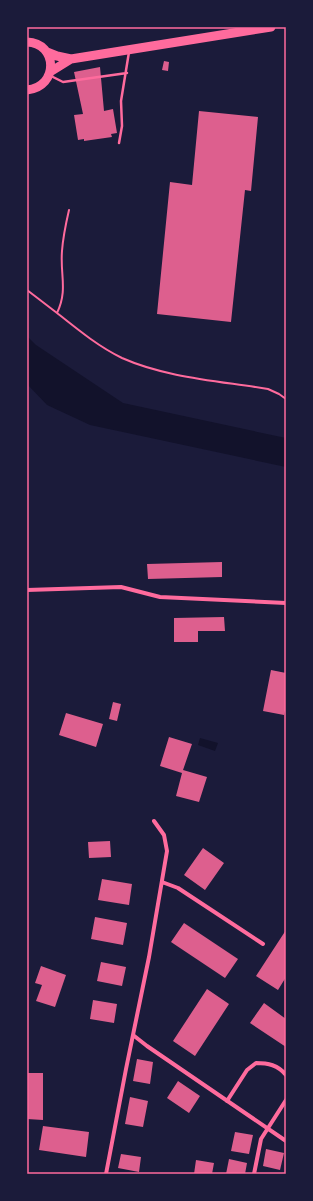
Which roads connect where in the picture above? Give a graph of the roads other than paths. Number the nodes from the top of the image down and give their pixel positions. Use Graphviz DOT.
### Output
graph roads {
  1 [pos="271,27"];
  2 [pos="28,41"];
  3 [pos="130,50"];
  4 [pos="47,52"];
  5 [pos="71,59"];
  6 [pos="127,73"];
  7 [pos="50,74"];
  8 [pos="27,90"];
  9 [pos="119,142"];
  10 [pos="27,590"];
  11 [pos="286,603"];
  12 [pos="154,821"];
  13 [pos="162,882"];
  14 [pos="263,944"];
  15 [pos="133,1035"];
  16 [pos="286,1074"];
  17 [pos="286,1100"];
  18 [pos="227,1101"];
  19 [pos="267,1128"];
  20 [pos="286,1141"];
  21 [pos="106,1174"];
  22 [pos="254,1174"];
  1 -- 3 [label="main road"];
  2 -- 4 [label="main road"];
  3 -- 5 [label="main road"];
  3 -- 6 [label="lane"];
  4 -- 5 [label="main road"];
  4 -- 7 [label="main road"];
  5 -- 7 [label="main road"];
  6 -- 7 [label="lane"];
  6 -- 9 [label="lane"];
  7 -- 8 [label="main road"];
  10 -- 11 [label="street"];
  12 -- 13 [label="street"];
  13 -- 14 [label="street"];
  13 -- 15 [label="street"];
  15 -- 18 [label="street"];
  15 -- 21 [label="street"];
  16 -- 18 [label="street"];
  17 -- 19 [label="street"];
  18 -- 19 [label="street"];
  19 -- 20 [label="street"];
  19 -- 22 [label="street"];
}
